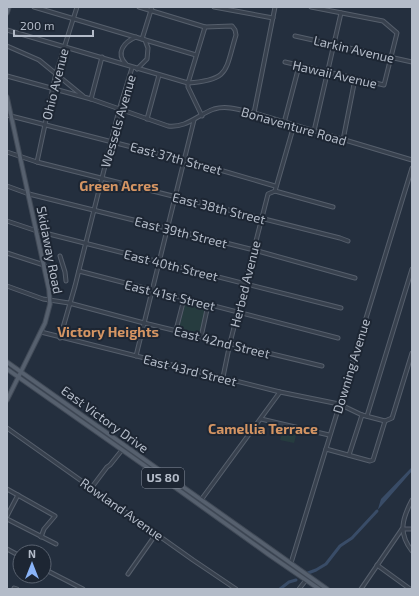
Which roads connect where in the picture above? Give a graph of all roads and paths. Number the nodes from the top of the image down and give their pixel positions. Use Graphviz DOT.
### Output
graph roads {
  1 [pos="9,7"];
  2 [pos="34,7"];
  3 [pos="77,7"];
  4 [pos="139,7"];
  5 [pos="214,7"];
  6 [pos="275,7"];
  7 [pos="311,7"];
  8 [pos="339,7"];
  9 [pos="152,9"];
  10 [pos="7,13"];
  11 [pos="339,13"];
  12 [pos="273,18"];
  13 [pos="73,19"];
  14 [pos="205,27"];
  15 [pos="7,30"];
  16 [pos="295,36"];
  17 [pos="136,37"];
  18 [pos="144,40"];
  19 [pos="334,44"];
  20 [pos="7,46"];
  21 [pos="64,47"];
  22 [pos="196,55"];
  23 [pos="102,57"];
  24 [pos="390,57"];
  25 [pos="285,62"];
  26 [pos="412,62"];
  27 [pos="128,65"];
  28 [pos="299,66"];
  29 [pos="132,68"];
  30 [pos="137,69"];
  31 [pos="327,72"];
  32 [pos="56,74"];
  33 [pos="159,75"];
  34 [pos="7,76"];
  35 [pos="355,79"];
  36 [pos="188,83"];
  37 [pos="53,90"];
  38 [pos="7,97"];
  39 [pos="85,98"];
  40 [pos="91,99"];
  41 [pos="119,110"];
  42 [pos="254,113"];
  43 [pos="9,116"];
  44 [pos="202,116"];
  45 [pos="147,119"];
  46 [pos="194,120"];
  47 [pos="284,122"];
  48 [pos="44,125"];
  49 [pos="294,126"];
  50 [pos="314,131"];
  51 [pos="344,140"];
  52 [pos="111,142"];
  53 [pos="7,152"];
  54 [pos="21,157"];
  55 [pos="184,160"];
  56 [pos="412,160"];
  57 [pos="37,162"];
  58 [pos="412,168"];
  59 [pos="102,178"];
  60 [pos="7,186"];
  61 [pos="275,186"];
  62 [pos="275,191"];
  63 [pos="29,194"];
  64 [pos="175,197"];
  65 [pos="333,207"];
  66 [pos="93,209"];
  67 [pos="262,219"];
  68 [pos="7,221"];
  69 [pos="168,229"];
  70 [pos="37,231"];
  71 [pos="348,241"];
  72 [pos="85,243"];
  73 [pos="254,250"];
  74 [pos="7,253"];
  75 [pos="60,256"];
  76 [pos="158,262"];
  77 [pos="44,265"];
  78 [pos="412,269"];
  79 [pos="78,271"];
  80 [pos="355,278"];
  81 [pos="66,281"];
  82 [pos="246,284"];
  83 [pos="7,286"];
  84 [pos="152,290"];
  85 [pos="50,299"];
  86 [pos="184,299"];
  87 [pos="69,303"];
  88 [pos="208,304"];
  89 [pos="341,308"];
  90 [pos="238,312"];
  91 [pos="144,323"];
  92 [pos="176,330"];
  93 [pos="41,332"];
  94 [pos="201,336"];
  95 [pos="60,338"];
  96 [pos="338,338"];
  97 [pos="230,343"];
  98 [pos="412,353"];
  99 [pos="136,356"];
  100 [pos="7,362"];
  101 [pos="322,366"];
  102 [pos="7,369"];
  103 [pos="21,371"];
  104 [pos="18,377"];
  105 [pos="223,378"];
  106 [pos="280,392"];
  107 [pos="7,400"];
  108 [pos="339,404"];
  109 [pos="365,416"];
  110 [pos="261,419"];
  111 [pos="385,421"];
  112 [pos="7,428"];
  113 [pos="329,435"];
  114 [pos="326,449"];
  115 [pos="122,450"];
  116 [pos="349,455"];
  117 [pos="158,469"];
  118 [pos="155,473"];
  119 [pos="92,488"];
  120 [pos="7,489"];
  121 [pos="18,495"];
  122 [pos="201,500"];
  123 [pos="412,500"];
  124 [pos="7,516"];
  125 [pos="224,516"];
  126 [pos="7,519"];
  127 [pos="220,520"];
  128 [pos="402,529"];
  129 [pos="412,529"];
  130 [pos="156,534"];
  131 [pos="41,537"];
  132 [pos="56,544"];
  133 [pos="412,551"];
  134 [pos="270,556"];
  135 [pos="290,563"];
  136 [pos="377,565"];
  137 [pos="52,573"];
  138 [pos="128,574"];
  139 [pos="306,580"];
  140 [pos="83,589"];
  141 [pos="236,589"];
  142 [pos="299,589"];
  143 [pos="319,589"];
  144 [pos="327,589"];
  145 [pos="361,589"];
  146 [pos="410,589"];
  1 -- 10 [label="main road"];
  2 -- 13 [label="street"];
  3 -- 13 [label="street, Ohio Avenue"];
  4 -- 9 [label="street"];
  5 -- 12 [label="street"];
  6 -- 12 [label="street"];
  7 -- 11 [label="street"];
  8 -- 11 [label="street"];
  9 -- 14 [label="street"];
  9 -- 18 [label="street, Wessels Avenue"];
  11 -- 19 [label="street"];
  11 -- 24 [label="street"];
  12 -- 42 [label="street"];
  13 -- 17 [label="street"];
  13 -- 21 [label="street, Ohio Avenue"];
  14 -- 22 [label="street"];
  14 -- 36 [label="street"];
  15 -- 21 [label="street"];
  16 -- 19 [label="street, Larkin Avenue"];
  17 -- 18 [label="street"];
  17 -- 27 [label="street, Wessels Avenue"];
  18 -- 22 [label="street"];
  18 -- 30 [label="street, Wessels Avenue"];
  19 -- 24 [label="street, Larkin Avenue"];
  19 -- 31 [label="street"];
  20 -- 32 [label="street"];
  21 -- 23 [label="street"];
  21 -- 32 [label="street, Ohio Avenue"];
  22 -- 36 [label="street"];
  23 -- 27 [label="street"];
  23 -- 40 [label="street"];
  24 -- 26 [label="street, Larkin Avenue"];
  24 -- 35 [label="street, Hawaii Avenue"];
  25 -- 28 [label="street, Hawaii Avenue"];
  27 -- 29 [label="street"];
  28 -- 31 [label="street, Hawaii Avenue"];
  28 -- 47 [label="street"];
  29 -- 30 [label="street"];
  29 -- 41 [label="street, Wessels Avenue"];
  30 -- 33 [label="street"];
  31 -- 35 [label="street, Hawaii Avenue"];
  31 -- 50 [label="street"];
  32 -- 37 [label="street, Ohio Avenue"];
  32 -- 39 [label="street"];
  33 -- 36 [label="street"];
  33 -- 45 [label="street"];
  34 -- 37 [label="street, Bonaventure Road"];
  35 -- 51 [label="street"];
  36 -- 44 [label="street"];
  37 -- 39 [label="street, Bonaventure Road"];
  37 -- 48 [label="street, Ohio Avenue"];
  38 -- 43 [label="main road, Skidaway Road"];
  39 -- 40 [label="street, Bonaventure Road"];
  40 -- 41 [label="street, Bonaventure Road"];
  41 -- 45 [label="street, Bonaventure Road"];
  41 -- 52 [label="street, Wessels Avenue"];
  42 -- 44 [label="street, Bonaventure Road"];
  42 -- 47 [label="street, Bonaventure Road"];
  43 -- 48 [label="street, East 37th Street"];
  43 -- 54 [label="main road, Skidaway Road"];
  44 -- 46 [label="street, Bonaventure Road"];
  45 -- 46 [label="street, Bonaventure Road"];
  46 -- 55 [label="street"];
  47 -- 49 [label="street, Bonaventure Road"];
  48 -- 52 [label="street, East 37th Street"];
  48 -- 57 [label="street, Ohio Avenue"];
  49 -- 50 [label="street, Bonaventure Road"];
  49 -- 61 [label="street"];
  50 -- 51 [label="street, Bonaventure Road"];
  51 -- 56 [label="street, Bonaventure Road"];
  52 -- 55 [label="street, East 37th Street"];
  52 -- 59 [label="street, Wessels Avenue"];
  53 -- 54 [label="street, East 38th Street"];
  54 -- 57 [label="street, East 38th Street"];
  54 -- 63 [label="main road, Skidaway Road"];
  55 -- 61 [label="street, East 37th Street"];
  55 -- 64 [label="street"];
  57 -- 59 [label="street, East 38th Street"];
  58 -- 108 [label="street, Downing Avenue"];
  59 -- 64 [label="street, East 38th Street"];
  59 -- 66 [label="street, Wessels Avenue"];
  60 -- 63 [label="street, East 39th Street"];
  61 -- 62 [label="street"];
  62 -- 65 [label="street"];
  62 -- 67 [label="street, Herbed Avenue"];
  63 -- 66 [label="street, East 39th Street"];
  63 -- 70 [label="main road, Skidaway Road"];
  64 -- 67 [label="street, East 38th Street"];
  64 -- 69 [label="street"];
  66 -- 69 [label="street, East 39th Street"];
  66 -- 72 [label="street, Wessels Avenue"];
  67 -- 71 [label="street, East 38th Street"];
  67 -- 73 [label="street, Herbed Avenue"];
  68 -- 70 [label="street, East 40th Street"];
  69 -- 73 [label="street, East 39th Street"];
  69 -- 76 [label="street"];
  70 -- 72 [label="street, East 40th Street"];
  70 -- 77 [label="main road, Skidaway Road"];
  72 -- 76 [label="street, East 40th Street"];
  72 -- 79 [label="street, Wessels Avenue"];
  73 -- 80 [label="street, East 39th Street"];
  73 -- 82 [label="street, Herbed Avenue"];
  74 -- 77 [label="street"];
  75 -- 81 [label="street"];
  76 -- 82 [label="street, East 40th Street"];
  76 -- 84 [label="street"];
  77 -- 85 [label="main road, Skidaway Road"];
  78 -- 109 [label="street"];
  79 -- 84 [label="street, East 41st Street"];
  79 -- 87 [label="street, Wessels Avenue"];
  82 -- 89 [label="street, East 40th Street"];
  82 -- 90 [label="street, Herbed Avenue"];
  83 -- 85 [label="street, East 42nd Street"];
  84 -- 86 [label="street, East 41st Street"];
  84 -- 91 [label="street"];
  85 -- 87 [label="street, East 42nd Street"];
  85 -- 93 [label="main road, Skidaway Road"];
  86 -- 88 [label="street, East 41st Street"];
  86 -- 92 [label="street"];
  87 -- 91 [label="street, East 42nd Street"];
  87 -- 95 [label="street, Wessels Avenue"];
  88 -- 90 [label="street, East 41st Street"];
  88 -- 94 [label="street"];
  90 -- 96 [label="street, East 41st Street"];
  90 -- 97 [label="street, Herbed Avenue"];
  91 -- 92 [label="street, East 42nd Street"];
  91 -- 99 [label="street"];
  92 -- 94 [label="street, East 42nd Street"];
  93 -- 95 [label="street, East 43rd Street"];
  93 -- 103 [label="main road, Skidaway Road"];
  94 -- 97 [label="street, East 42nd Street"];
  95 -- 99 [label="street, East 43rd Street"];
  97 -- 101 [label="street, East 42nd Street"];
  97 -- 105 [label="street, Herbed Avenue"];
  98 -- 111 [label="street"];
  99 -- 105 [label="street, East 43rd Street"];
  100 -- 103 [label="main road, East Victory Drive / US 80"];
  102 -- 104 [label="main road, East Victory Drive / US 80"];
  103 -- 104 [label="main road, Skidaway Road"];
  103 -- 117 [label="main road, East Victory Drive / US 80"];
  104 -- 107 [label="main road, Skidaway Road"];
  104 -- 115 [label="main road, East Victory Drive / US 80"];
  105 -- 106 [label="street, East 43rd Street"];
  106 -- 108 [label="street, East 43rd Street"];
  106 -- 110 [label="street"];
  108 -- 109 [label="street, East 43rd Street"];
  108 -- 113 [label="street, Downing Avenue"];
  109 -- 111 [label="street, East 43rd Street"];
  109 -- 116 [label="street"];
  110 -- 113 [label="street"];
  110 -- 122 [label="street"];
  111 -- 116 [label="street"];
  112 -- 119 [label="street, Rowland Avenue"];
  113 -- 114 [label="street, Downing Avenue"];
  114 -- 116 [label="street"];
  114 -- 135 [label="street, Downing Avenue"];
  115 -- 118 [label="main road, East Victory Drive / US 80"];
  115 -- 119 [label="street"];
  117 -- 118 [label="main road"];
  117 -- 122 [label="main road, East Victory Drive / US 80"];
  118 -- 127 [label="main road, East Victory Drive / US 80"];
  119 -- 130 [label="street, Rowland Avenue"];
  120 -- 121 [label="street"];
  121 -- 124 [label="street"];
  121 -- 131 [label="street"];
  122 -- 125 [label="main road, East Victory Drive / US 80"];
  123 -- 128 [label="street"];
  125 -- 127 [label="main road"];
  125 -- 135 [label="main road, East Victory Drive / US 80"];
  126 -- 131 [label="street"];
  127 -- 134 [label="main road, East Victory Drive / US 80"];
  128 -- 129 [label="street"];
  128 -- 133 [label="street"];
  128 -- 136 [label="street"];
  130 -- 138 [label="street"];
  130 -- 141 [label="street, Rowland Avenue"];
  131 -- 132 [label="street"];
  134 -- 135 [label="main road"];
  134 -- 139 [label="main road, East Victory Drive / US 80"];
  135 -- 144 [label="main road, East Victory Drive / US 80"];
  136 -- 145 [label="street"];
  136 -- 146 [label="street"];
  137 -- 140 [label="street"];
  139 -- 142 [label="street"];
  139 -- 143 [label="main road, East Victory Drive / US 80"];
}
